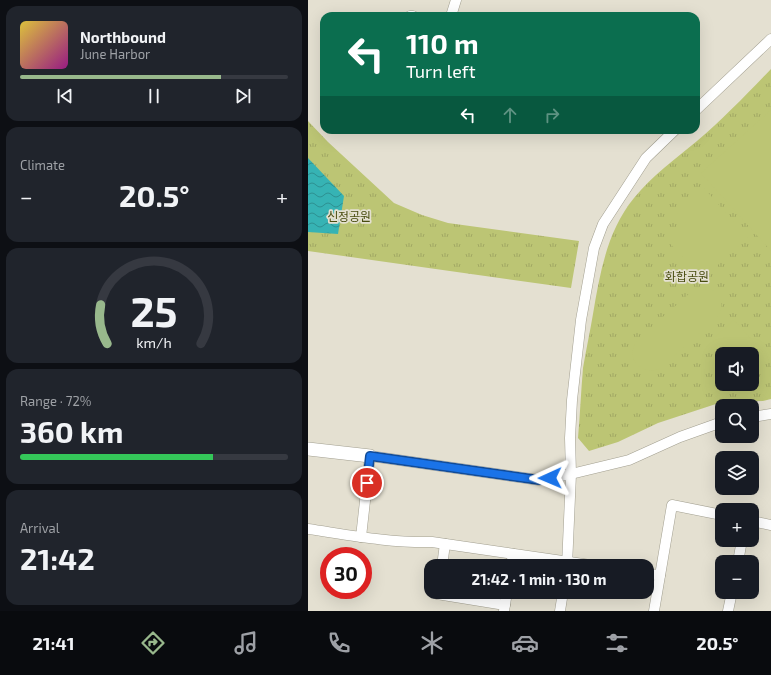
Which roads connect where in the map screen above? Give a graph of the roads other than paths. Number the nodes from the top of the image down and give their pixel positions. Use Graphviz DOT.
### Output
graph roads {
  1 [pos="456,0"];
  2 [pos="452,12"];
  3 [pos="771,39"];
  4 [pos="700,106"];
  5 [pos="671,134"];
  6 [pos="771,414"];
  7 [pos="759,416"];
  8 [pos="715,424"];
  9 [pos="308,448"];
  10 [pos="370,456"];
  11 [pos="571,474"];
  12 [pos="715,514"];
  13 [pos="759,522"];
  14 [pos="771,524"];
  15 [pos="308,529"];
  16 [pos="361,537"];
  17 [pos="445,544"];
  18 [pos="513,554"];
  19 [pos="443,559"];
  20 [pos="512,559"];
  21 [pos="540,559"];
  22 [pos="567,559"];
  23 [pos="654,575"];
  24 [pos="660,575"];
  25 [pos="461,599"];
  26 [pos="562,599"];
  27 [pos="731,599"];
  28 [pos="504,608"];
  29 [pos="560,611"];
  30 [pos="654,611"];
  31 [pos="728,611"];
  1 -- 2 [label="street"];
  3 -- 4 [label="street"];
  5 -- 11 [label="street"];
  6 -- 7 [label="street"];
  8 -- 11 [label="street"];
  9 -- 10 [label="street"];
  10 -- 11 [label="street"];
  10 -- 16 [label="street"];
  11 -- 22 [label="street"];
  12 -- 24 [label="street"];
  13 -- 14 [label="street"];
  15 -- 16 [label="street"];
  16 -- 17 [label="street"];
  17 -- 18 [label="street"];
  17 -- 19 [label="street"];
  18 -- 20 [label="street"];
  18 -- 21 [label="street"];
  23 -- 24 [label="street"];
  24 -- 30 [label="street"];
  25 -- 28 [label="street"];
  26 -- 29 [label="street"];
  27 -- 31 [label="street"];
}
